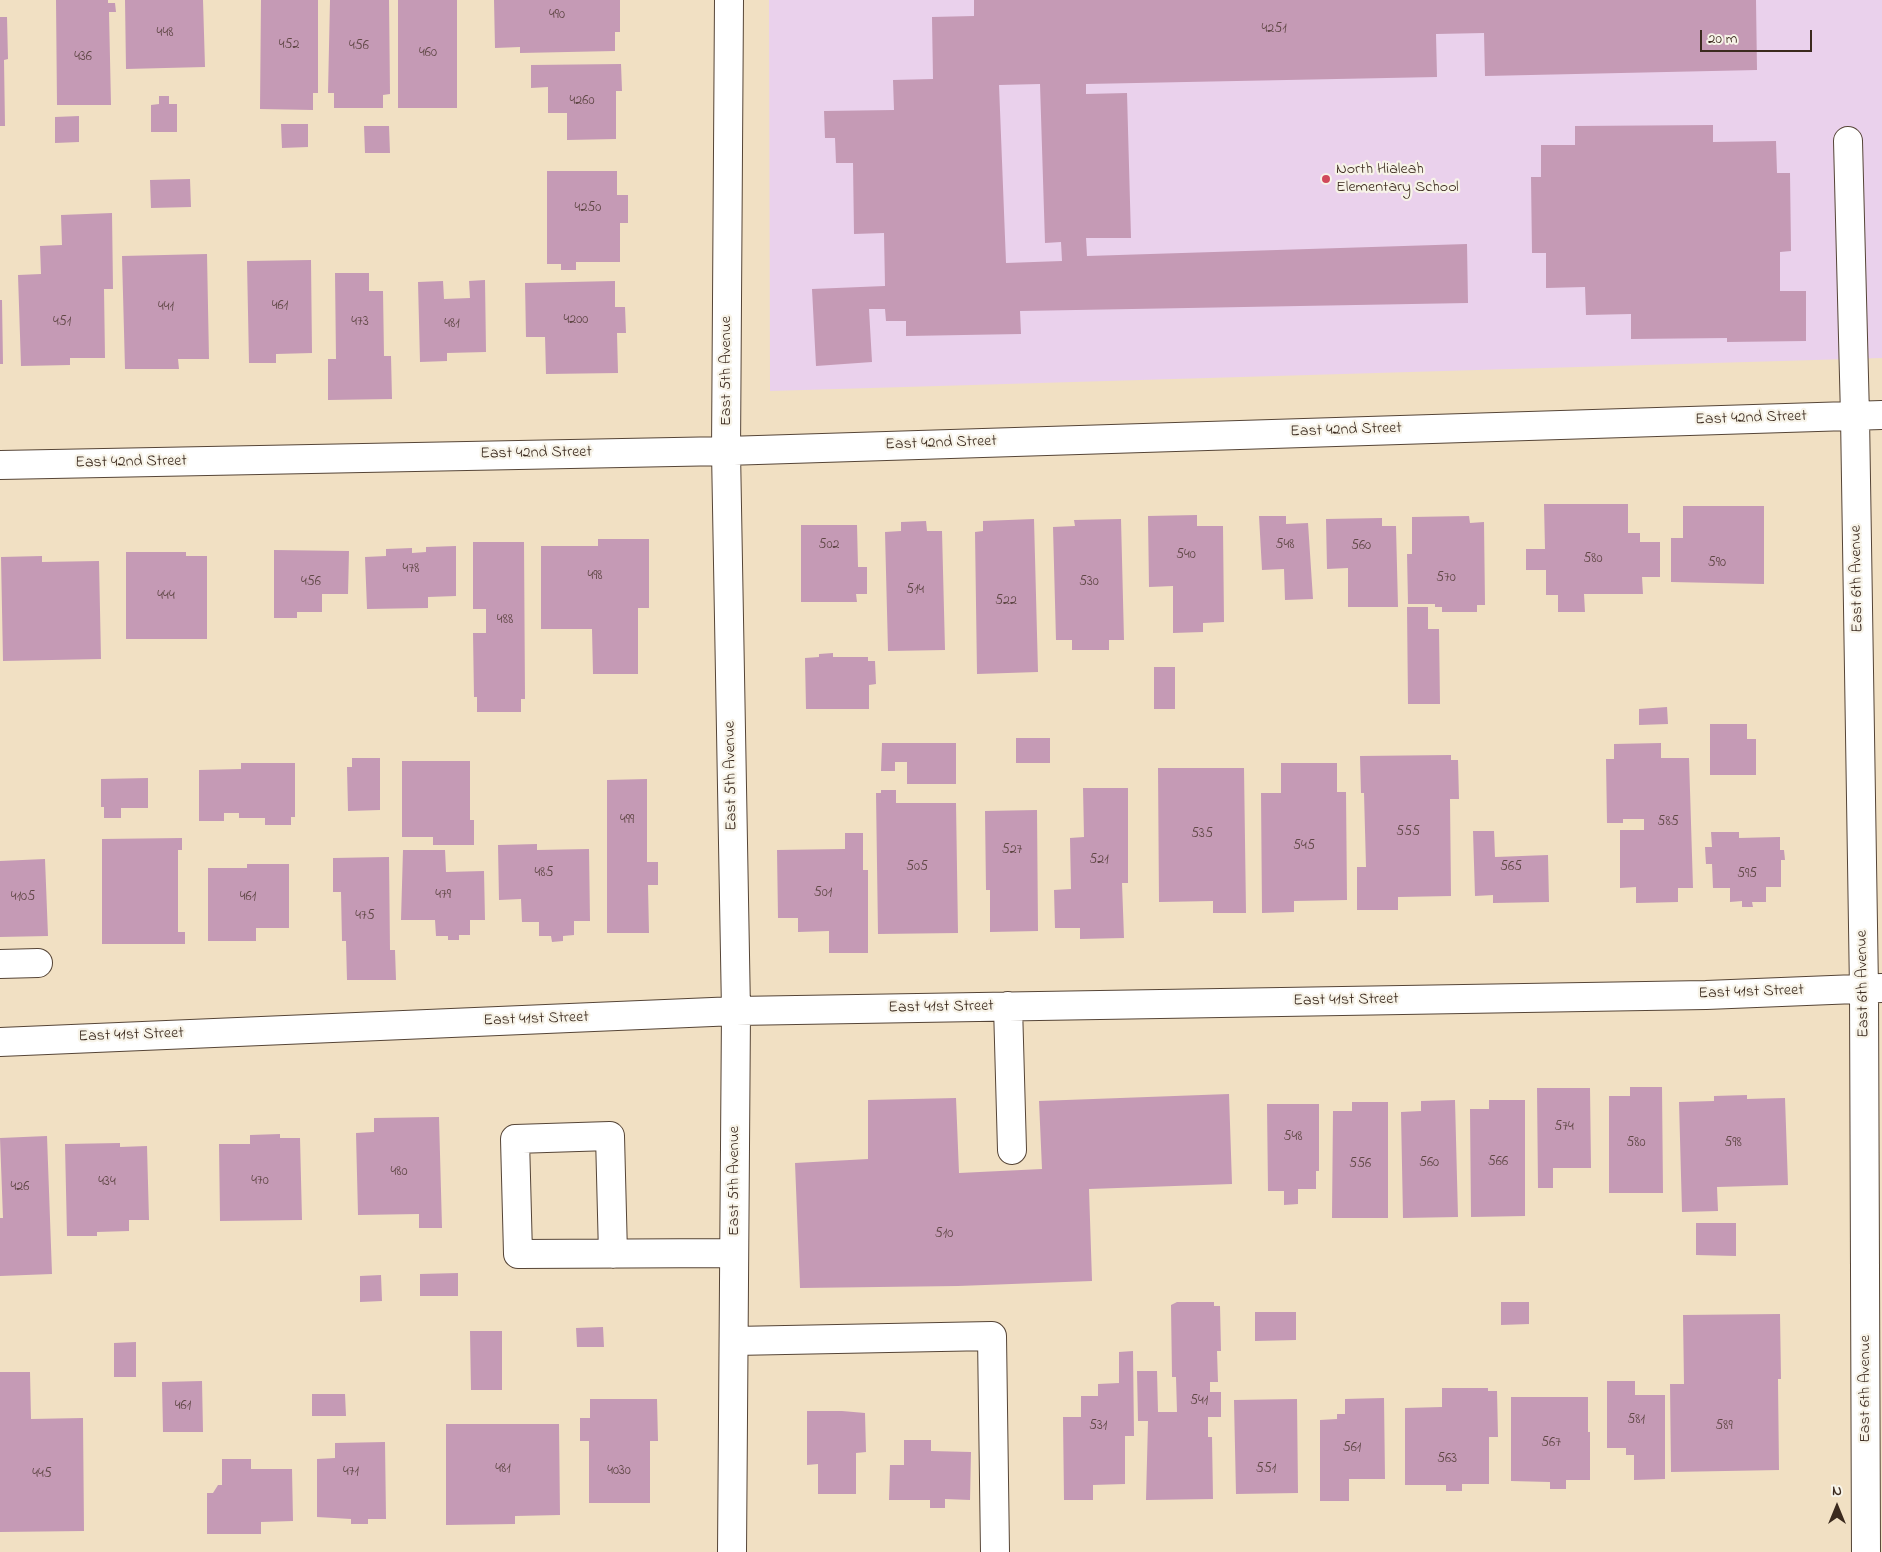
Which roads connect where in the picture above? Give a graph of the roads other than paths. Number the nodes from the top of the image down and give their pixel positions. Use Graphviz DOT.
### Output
graph roads {
  1 [pos="729,0"];
  2 [pos="1848,141"];
  3 [pos="1882,415"];
  4 [pos="1855,416"];
  5 [pos="726,451"];
  6 [pos="0,465"];
  7 [pos="38,963"];
  8 [pos="0,964"];
  9 [pos="1873,989"];
  10 [pos="1008,1006"];
  11 [pos="736,1011"];
  12 [pos="0,1042"];
  13 [pos="1012,1150"];
  14 [pos="734,1253"];
  15 [pos="614,1254"];
  16 [pos="734,1341"];
  17 [pos="732,1552"];
  18 [pos="995,1552"];
  19 [pos="1866,1552"];
  1 -- 5 [label="street, East 5th Avenue"];
  2 -- 4 [label="street, East 6th Avenue"];
  3 -- 4 [label="street, East 42nd Street"];
  4 -- 5 [label="street, East 42nd Street"];
  4 -- 9 [label="street, East 6th Avenue"];
  5 -- 6 [label="street, East 42nd Street"];
  5 -- 11 [label="street, East 5th Avenue"];
  7 -- 8 [label="street"];
  9 -- 10 [label="street, East 41st Street"];
  9 -- 19 [label="street, East 6th Avenue"];
  10 -- 11 [label="street, East 41st Street"];
  10 -- 13 [label="street"];
  11 -- 12 [label="street, East 41st Street"];
  11 -- 14 [label="street, East 5th Avenue"];
  14 -- 15 [label="street"];
  14 -- 16 [label="street, East 5th Avenue"];
  15 -- 15 [label="street"];
  16 -- 17 [label="street, East 5th Avenue"];
  16 -- 18 [label="street"];
}
